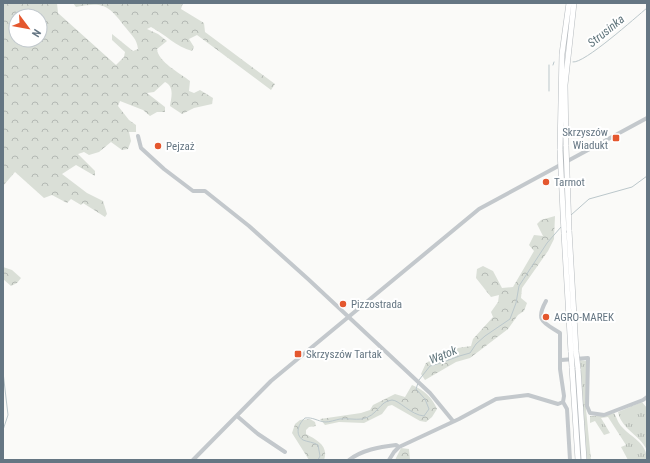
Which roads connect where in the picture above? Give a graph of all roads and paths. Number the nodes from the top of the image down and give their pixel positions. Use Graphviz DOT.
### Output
graph roads {
  1 [pos="569,3"];
  2 [pos="574,3"];
  3 [pos="647,118"];
  4 [pos="138,136"];
  5 [pos="546,301"];
  6 [pos="348,317"];
  7 [pos="574,351"];
  8 [pos="561,360"];
  9 [pos="575,368"];
  10 [pos="647,397"];
  11 [pos="562,402"];
  12 [pos="237,416"];
  13 [pos="453,421"];
  14 [pos="399,447"];
  15 [pos="285,452"];
  16 [pos="193,460"];
  17 [pos="349,460"];
  18 [pos="389,460"];
  19 [pos="570,460"];
  20 [pos="578,460"];
  21 [pos="584,460"];
  1 -- 7 [label="main road, bridge"];
  2 -- 7 [label="main road, bridge"];
  3 -- 6 [label="street"];
  4 -- 6 [label="street"];
  5 -- 8 [label="street"];
  6 -- 12 [label="street"];
  6 -- 13 [label="street"];
  7 -- 9 [label="main road, bridge"];
  8 -- 10 [label="street"];
  8 -- 11 [label="street"];
  9 -- 20 [label="main road"];
  9 -- 21 [label="main road"];
  11 -- 13 [label="street"];
  11 -- 19 [label="street"];
  12 -- 15 [label="street"];
  12 -- 16 [label="street"];
  13 -- 14 [label="street"];
  14 -- 17 [label="street"];
  14 -- 18 [label="street"];
}
